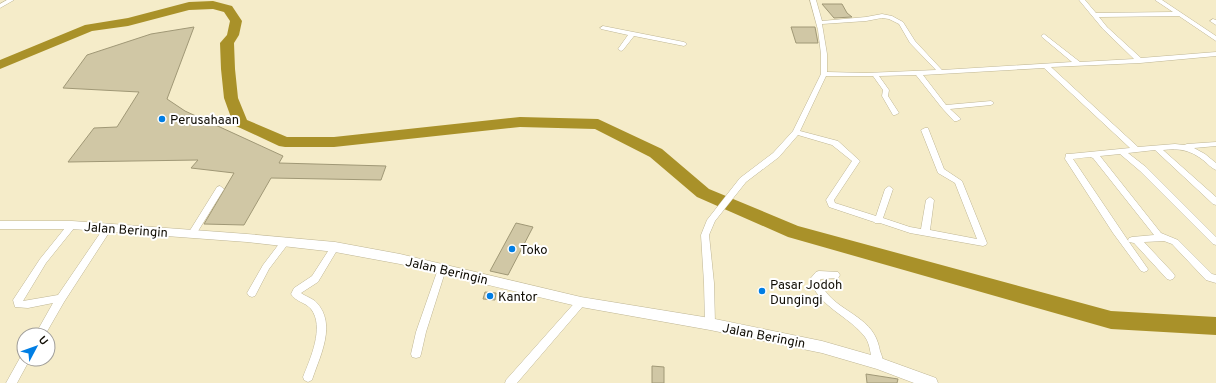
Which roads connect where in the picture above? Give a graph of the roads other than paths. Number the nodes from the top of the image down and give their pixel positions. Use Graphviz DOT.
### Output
graph roads {
  1 [pos="11,0"];
  2 [pos="813,0"];
  3 [pos="1082,0"];
  4 [pos="1158,0"];
  5 [pos="0,6"];
  6 [pos="1180,14"];
  7 [pos="1094,15"];
  8 [pos="819,23"];
  9 [pos="603,28"];
  10 [pos="632,34"];
  11 [pos="1044,36"];
  12 [pos="1216,39"];
  13 [pos="684,44"];
  14 [pos="621,49"];
  15 [pos="1216,54"];
  16 [pos="1140,62"];
  17 [pos="1078,64"];
  18 [pos="1046,66"];
  19 [pos="941,72"];
  20 [pos="824,74"];
  21 [pos="919,74"];
  22 [pos="875,75"];
  23 [pos="991,103"];
  24 [pos="944,107"];
  25 [pos="895,113"];
  26 [pos="957,119"];
  27 [pos="925,130"];
  28 [pos="796,132"];
  29 [pos="1216,144"];
  30 [pos="1184,146"];
  31 [pos="1157,148"];
  32 [pos="1136,149"];
  33 [pos="1121,151"];
  34 [pos="1092,154"];
  35 [pos="1216,168"];
  36 [pos="220,189"];
  37 [pos="889,189"];
  38 [pos="930,200"];
  39 [pos="1216,202"];
  40 [pos="878,221"];
  41 [pos="0,225"];
  42 [pos="72,225"];
  43 [pos="108,228"];
  44 [pos="925,232"];
  45 [pos="192,234"];
  46 [pos="1163,238"];
  47 [pos="1136,240"];
  48 [pos="1123,241"];
  49 [pos="284,242"];
  50 [pos="1216,242"];
  51 [pos="335,247"];
  52 [pos="442,269"];
  53 [pos="1144,269"];
  54 [pos="834,275"];
  55 [pos="1170,276"];
  56 [pos="1216,279"];
  57 [pos="252,293"];
  58 [pos="61,299"];
  59 [pos="580,302"];
  60 [pos="710,324"];
  61 [pos="45,327"];
  62 [pos="416,354"];
  63 [pos="878,362"];
  64 [pos="20,367"];
  65 [pos="308,377"];
  66 [pos="11,383"];
  67 [pos="510,383"];
  68 [pos="931,383"];
  1 -- 5 [label="street"];
  2 -- 8 [label="street"];
  3 -- 7 [label="street"];
  4 -- 6 [label="street"];
  6 -- 7 [label="street"];
  6 -- 12 [label="street"];
  7 -- 16 [label="street"];
  8 -- 19 [label="street"];
  8 -- 20 [label="street"];
  9 -- 10 [label="street"];
  10 -- 13 [label="street"];
  10 -- 14 [label="street"];
  11 -- 17 [label="street"];
  15 -- 16 [label="street"];
  16 -- 17 [label="street"];
  17 -- 18 [label="street"];
  18 -- 19 [label="street"];
  18 -- 32 [label="street"];
  19 -- 21 [label="street"];
  20 -- 22 [label="street"];
  20 -- 28 [label="street"];
  21 -- 22 [label="street"];
  21 -- 24 [label="street"];
  22 -- 25 [label="street"];
  23 -- 24 [label="street"];
  24 -- 26 [label="street"];
  27 -- 44 [label="street"];
  28 -- 40 [label="street"];
  28 -- 60 [label="street"];
  29 -- 30 [label="street"];
  30 -- 31 [label="street"];
  30 -- 35 [label="street"];
  31 -- 32 [label="street"];
  31 -- 39 [label="street"];
  32 -- 33 [label="street"];
  33 -- 34 [label="street"];
  33 -- 50 [label="street"];
  34 -- 46 [label="street"];
  34 -- 48 [label="street"];
  36 -- 45 [label="street"];
  37 -- 40 [label="street"];
  38 -- 44 [label="street"];
  40 -- 44 [label="street"];
  41 -- 42 [label="street, Jalan Beringin"];
  42 -- 43 [label="street, Jalan Beringin"];
  42 -- 58 [label="street"];
  43 -- 45 [label="street, Jalan Beringin"];
  43 -- 58 [label="street"];
  45 -- 49 [label="street, Jalan Beringin"];
  46 -- 47 [label="street"];
  46 -- 56 [label="street"];
  47 -- 48 [label="street"];
  47 -- 55 [label="street"];
  48 -- 53 [label="street"];
  49 -- 51 [label="street, Jalan Beringin"];
  49 -- 57 [label="street"];
  51 -- 52 [label="street, Jalan Beringin"];
  51 -- 65 [label="street"];
  52 -- 59 [label="street, Jalan Beringin"];
  52 -- 62 [label="street"];
  54 -- 63 [label="street"];
  58 -- 61 [label="street"];
  59 -- 60 [label="street, Jalan Beringin"];
  59 -- 67 [label="street"];
  60 -- 63 [label="street, Jalan Beringin"];
  63 -- 68 [label="street, Jalan Beringin"];
  64 -- 66 [label="street"];
}
